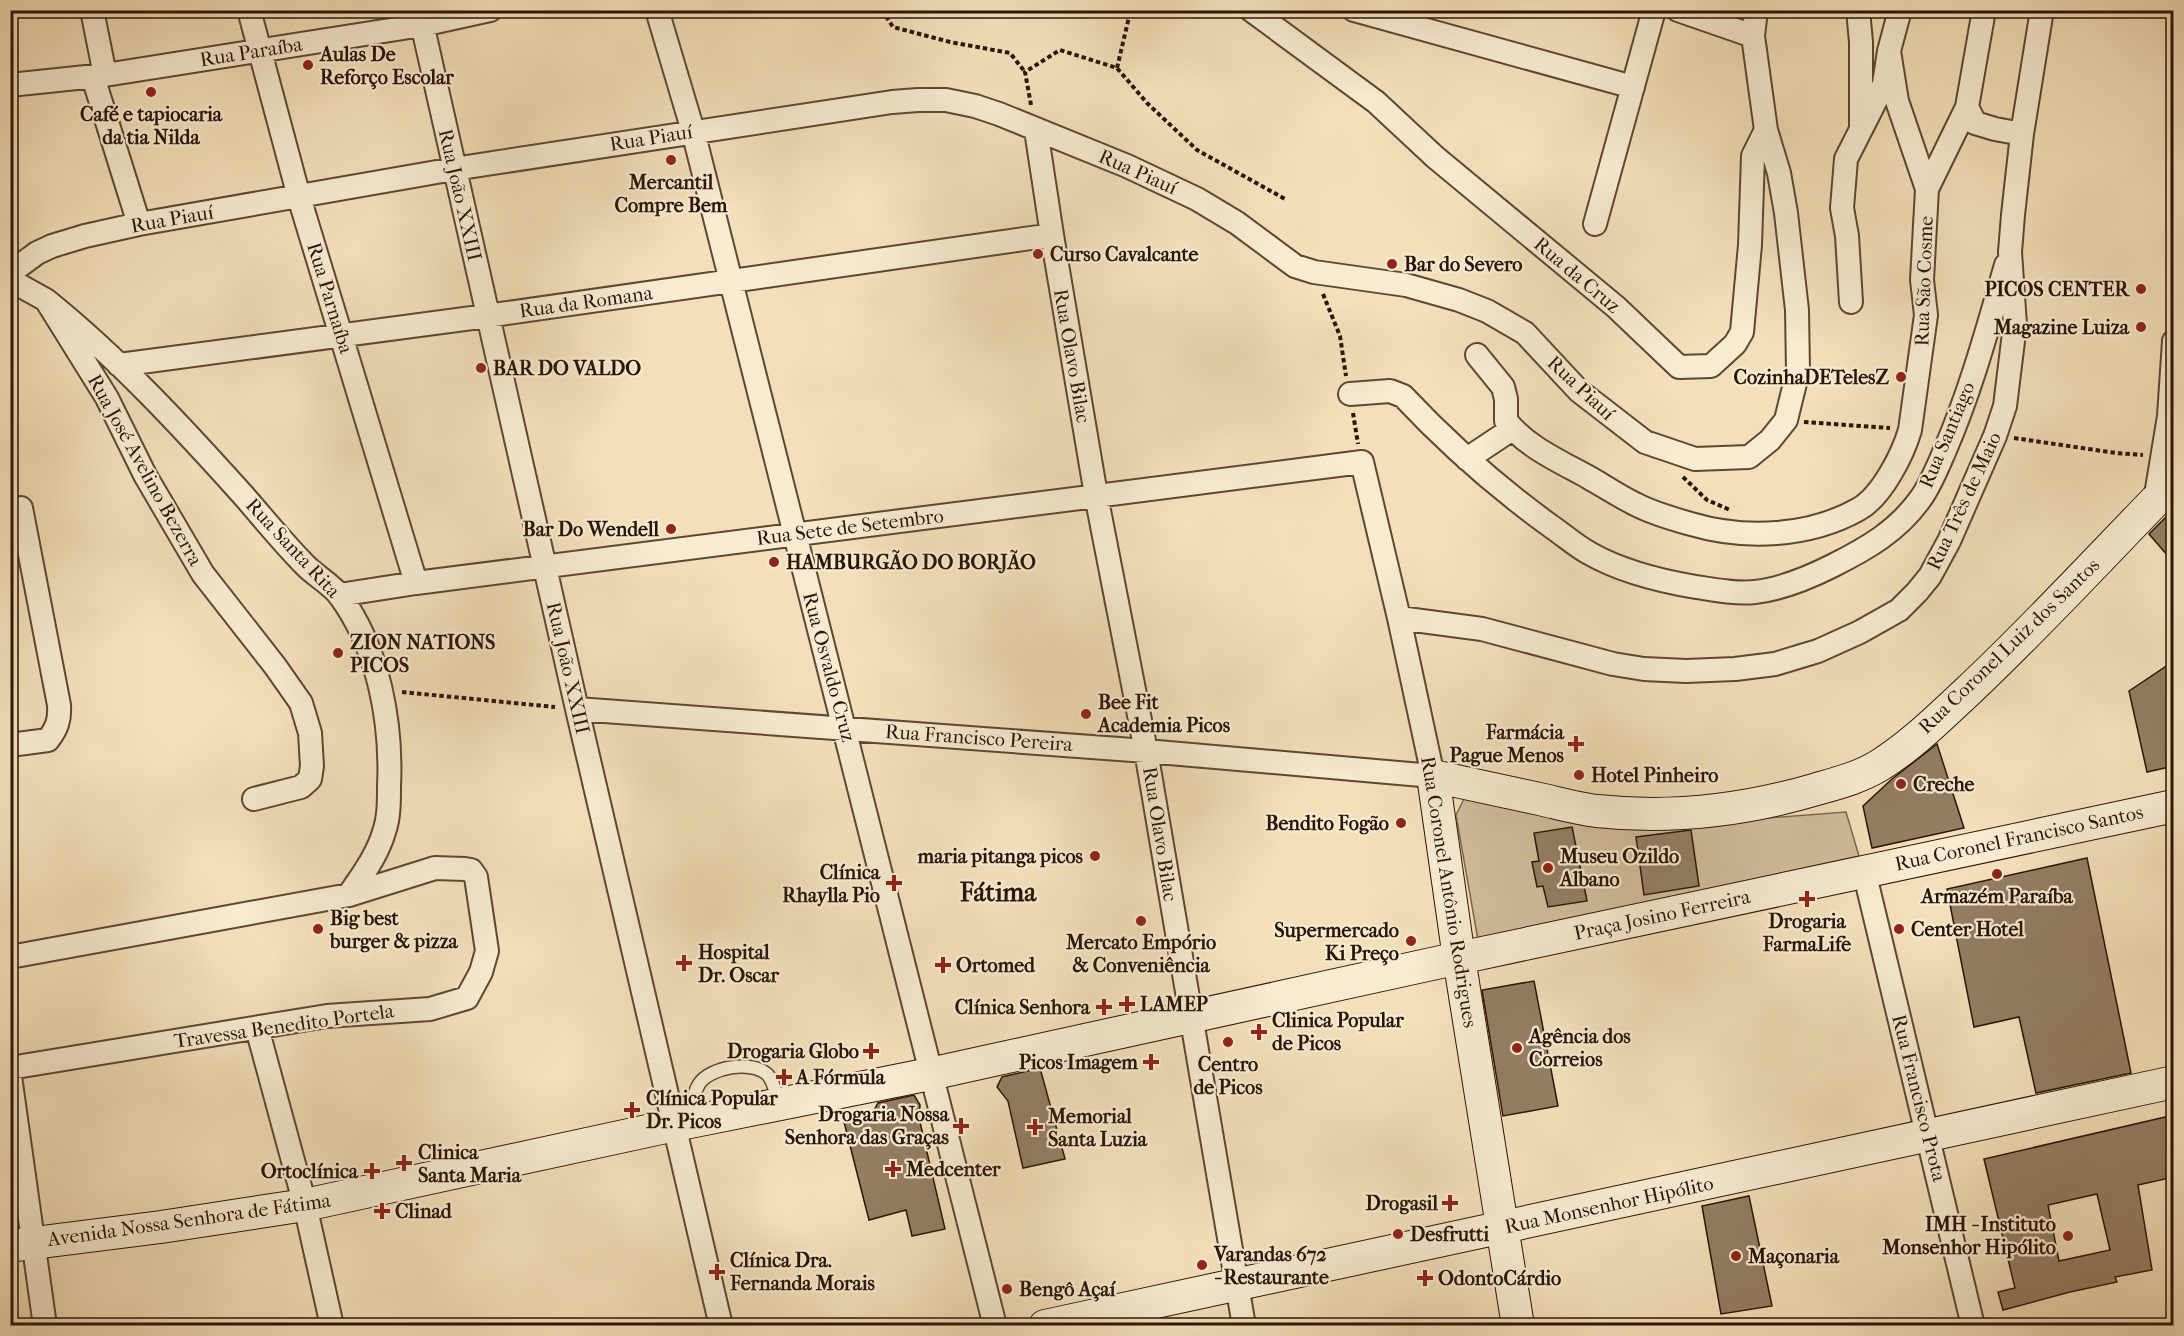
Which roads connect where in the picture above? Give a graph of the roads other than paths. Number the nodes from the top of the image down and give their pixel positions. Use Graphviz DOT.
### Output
graph roads {
  1 [pos="92,10"];
  2 [pos="249,10"];
  3 [pos="490,10"];
  4 [pos="657,10"];
  5 [pos="1251,10"];
  6 [pos="1354,10"];
  7 [pos="1654,10"];
  8 [pos="1678,10"];
  9 [pos="1756,10"];
  10 [pos="1858,10"];
  11 [pos="1900,10"];
  12 [pos="1984,10"];
  13 [pos="2042,10"];
  14 [pos="420,18"];
  15 [pos="1414,19"];
  16 [pos="1753,36"];
  17 [pos="259,50"];
  18 [pos="1889,51"];
  19 [pos="99,76"];
  20 [pos="10,85"];
  21 [pos="1633,87"];
  22 [pos="1967,107"];
  23 [pos="1861,127"];
  24 [pos="1036,130"];
  25 [pos="1766,130"];
  26 [pos="693,131"];
  27 [pos="2022,134"];
  28 [pos="454,169"];
  29 [pos="1927,189"];
  30 [pos="299,197"];
  31 [pos="139,224"];
  32 [pos="1595,224"];
  33 [pos="1052,235"];
  34 [pos="2010,252"];
  35 [pos="10,273"];
  36 [pos="10,280"];
  37 [pos="731,282"];
  38 [pos="46,300"];
  39 [pos="1851,302"];
  40 [pos="487,316"];
  41 [pos="341,335"];
  42 [pos="2174,341"];
  43 [pos="1477,355"];
  44 [pos="119,365"];
  45 [pos="1350,394"];
  46 [pos="1512,429"];
  47 [pos="1467,459"];
  48 [pos="1362,462"];
  49 [pos="2164,481"];
  50 [pos="1096,495"];
  51 [pos="21,508"];
  52 [pos="794,534"];
  53 [pos="545,567"];
  54 [pos="416,583"];
  55 [pos="339,595"];
  56 [pos="1400,618"];
  57 [pos="577,709"];
  58 [pos="845,728"];
  59 [pos="10,745"];
  60 [pos="1146,751"];
  61 [pos="1433,776"];
  62 [pos="254,799"];
  63 [pos="2174,806"];
  64 [pos="1864,871"];
  65 [pos="349,895"];
  66 [pos="10,957"];
  67 [pos="1459,958"];
  68 [pos="1190,1017"];
  69 [pos="257,1028"];
  70 [pos="10,1068"];
  71 [pos="930,1074"];
  72 [pos="10,1076"];
  73 [pos="2174,1082"];
  74 [pos="779,1105"];
  75 [pos="684,1123"];
  76 [pos="1928,1135"];
  77 [pos="305,1205"];
  78 [pos="1501,1228"];
  79 [pos="22,1244"];
  80 [pos="1237,1283"];
  81 [pos="45,1326"];
  82 [pos="332,1326"];
  83 [pos="721,1326"];
  84 [pos="995,1326"];
  85 [pos="1045,1326"];
  86 [pos="1244,1326"];
  87 [pos="1518,1326"];
  88 [pos="1973,1326"];
  1 -- 19 [label="street"];
  2 -- 17 [label="street, Rua Parnaíba"];
  3 -- 14 [label="street, Rua Paraíba"];
  4 -- 26 [label="street, Rua Osvaldo Cruz"];
  5 -- 25 [label="street, Rua da Cruz"];
  6 -- 15 [label="street"];
  7 -- 21 [label="street"];
  8 -- 16 [label="street"];
  9 -- 16 [label="street, Rua Piauí"];
  10 -- 23 [label="street"];
  11 -- 18 [label="street"];
  12 -- 22 [label="street, Rua São Cosme"];
  13 -- 27 [label="street, Rua Três de Maio"];
  14 -- 17 [label="street, Rua Paraíba"];
  14 -- 28 [label="street, Rua João XXIII"];
  15 -- 21 [label="street"];
  16 -- 25 [label="street, Rua Piauí"];
  17 -- 19 [label="street, Rua Paraíba"];
  17 -- 30 [label="street, Rua Parnaíba"];
  18 -- 23 [label="street"];
  18 -- 29 [label="street"];
  19 -- 20 [label="street, Rua Paraíba"];
  19 -- 31 [label="street"];
  21 -- 32 [label="street"];
  22 -- 27 [label="street"];
  22 -- 29 [label="street, Rua São Cosme"];
  23 -- 39 [label="street"];
  24 -- 25 [label="street, Rua Piauí"];
  24 -- 26 [label="street, Rua Piauí"];
  24 -- 33 [label="street, Rua Olavo Bilac"];
  26 -- 28 [label="street, Rua Piauí"];
  26 -- 37 [label="street, Rua Osvaldo Cruz"];
  27 -- 34 [label="street, Rua Três de Maio"];
  28 -- 30 [label="street, Rua Piauí"];
  28 -- 40 [label="street, Rua João XXIII"];
  29 -- 46 [label="street, Rua São Cosme"];
  30 -- 31 [label="street, Rua Piauí"];
  30 -- 41 [label="street, Rua Parnaíba"];
  31 -- 35 [label="street, Rua Piauí"];
  33 -- 37 [label="street, Rua da Romana"];
  33 -- 50 [label="street, Rua Olavo Bilac"];
  34 -- 47 [label="street, Rua Santiago"];
  34 -- 56 [label="street, Rua Três de Maio"];
  36 -- 38 [label="street, Rua José Avelino Bezerra"];
  37 -- 40 [label="street, Rua da Romana"];
  37 -- 52 [label="street, Rua Osvaldo Cruz"];
  38 -- 44 [label="street, Rua Santa Rita"];
  38 -- 62 [label="street, Rua José Avelino Bezerra"];
  40 -- 41 [label="street, Rua da Romana"];
  40 -- 53 [label="street, Rua João XXIII"];
  41 -- 44 [label="street, Rua da Romana"];
  41 -- 54 [label="street, Rua Parnaíba"];
  42 -- 49 [label="street"];
  43 -- 46 [label="street"];
  44 -- 55 [label="street, Rua Santa Rita"];
  45 -- 47 [label="street, Rua Santiago"];
  46 -- 47 [label="street"];
  48 -- 50 [label="street, Rua Sete de Setembro"];
  48 -- 56 [label="street, Rua Coronel Antônio Rodrigues"];
  49 -- 61 [label="street, Rua Coronel Luiz dos Santos"];
  50 -- 52 [label="street, Rua Sete de Setembro"];
  50 -- 60 [label="street, Rua Olavo Bilac"];
  51 -- 59 [label="street"];
  52 -- 53 [label="street, Rua Sete de Setembro"];
  52 -- 58 [label="street, Rua Osvaldo Cruz"];
  53 -- 54 [label="street, Rua Sete de Setembro"];
  53 -- 57 [label="street, Rua João XXIII"];
  54 -- 55 [label="street, Rua Sete de Setembro"];
  55 -- 65 [label="street, Rua Santa Rita"];
  56 -- 61 [label="street, Rua Coronel Antônio Rodrigues"];
  57 -- 58 [label="street, Rua Francisco Pereira"];
  57 -- 75 [label="street, Rua João XXIII"];
  58 -- 60 [label="street, Rua Francisco Pereira"];
  58 -- 71 [label="street, Rua Osvaldo Cruz"];
  60 -- 61 [label="street, Rua Francisco Pereira"];
  60 -- 68 [label="street, Rua Olavo Bilac"];
  61 -- 67 [label="street, Rua Coronel Antônio Rodrigues"];
  63 -- 64 [label="street, Rua Coronel Francisco Santos"];
  64 -- 67 [label="street, Praça Josino Ferreira"];
  64 -- 76 [label="street, Rua Francisco Prota"];
  65 -- 66 [label="street"];
  65 -- 69 [label="street, Travessa Benedito Portela"];
  67 -- 68 [label="street, Avenida Nossa Senhora de Fátima"];
  67 -- 78 [label="street, Rua Coronel Antônio Rodrigues"];
  68 -- 71 [label="street, Avenida Nossa Senhora de Fátima"];
  68 -- 80 [label="street, Rua Olavo Bilac"];
  69 -- 70 [label="street, Travessa Benedito Portela"];
  69 -- 77 [label="street"];
  71 -- 74 [label="street, Avenida Nossa Senhora de Fátima"];
  71 -- 84 [label="street, Rua Osvaldo Cruz"];
  72 -- 79 [label="street"];
  73 -- 76 [label="street, Rua Monsenhor Hipólito"];
  74 -- 75 [label="street, Avenida Nossa Senhora de Fátima"];
  74 -- 75 [label="lane"];
  75 -- 77 [label="street, Avenida Nossa Senhora de Fátima"];
  75 -- 83 [label="street, Rua João XXIII"];
  76 -- 78 [label="street, Rua Monsenhor Hipólito"];
  76 -- 88 [label="street, Rua Francisco Prota"];
  77 -- 79 [label="street, Avenida Nossa Senhora de Fátima"];
  77 -- 82 [label="street"];
  78 -- 80 [label="street, Rua Monsenhor Hipólito"];
  78 -- 87 [label="street, Rua Coronel Antônio Rodrigues"];
  79 -- 81 [label="street"];
  80 -- 85 [label="street, Rua Monsenhor Hipólito"];
  80 -- 86 [label="street, Rua Olavo Bilac"];
}
